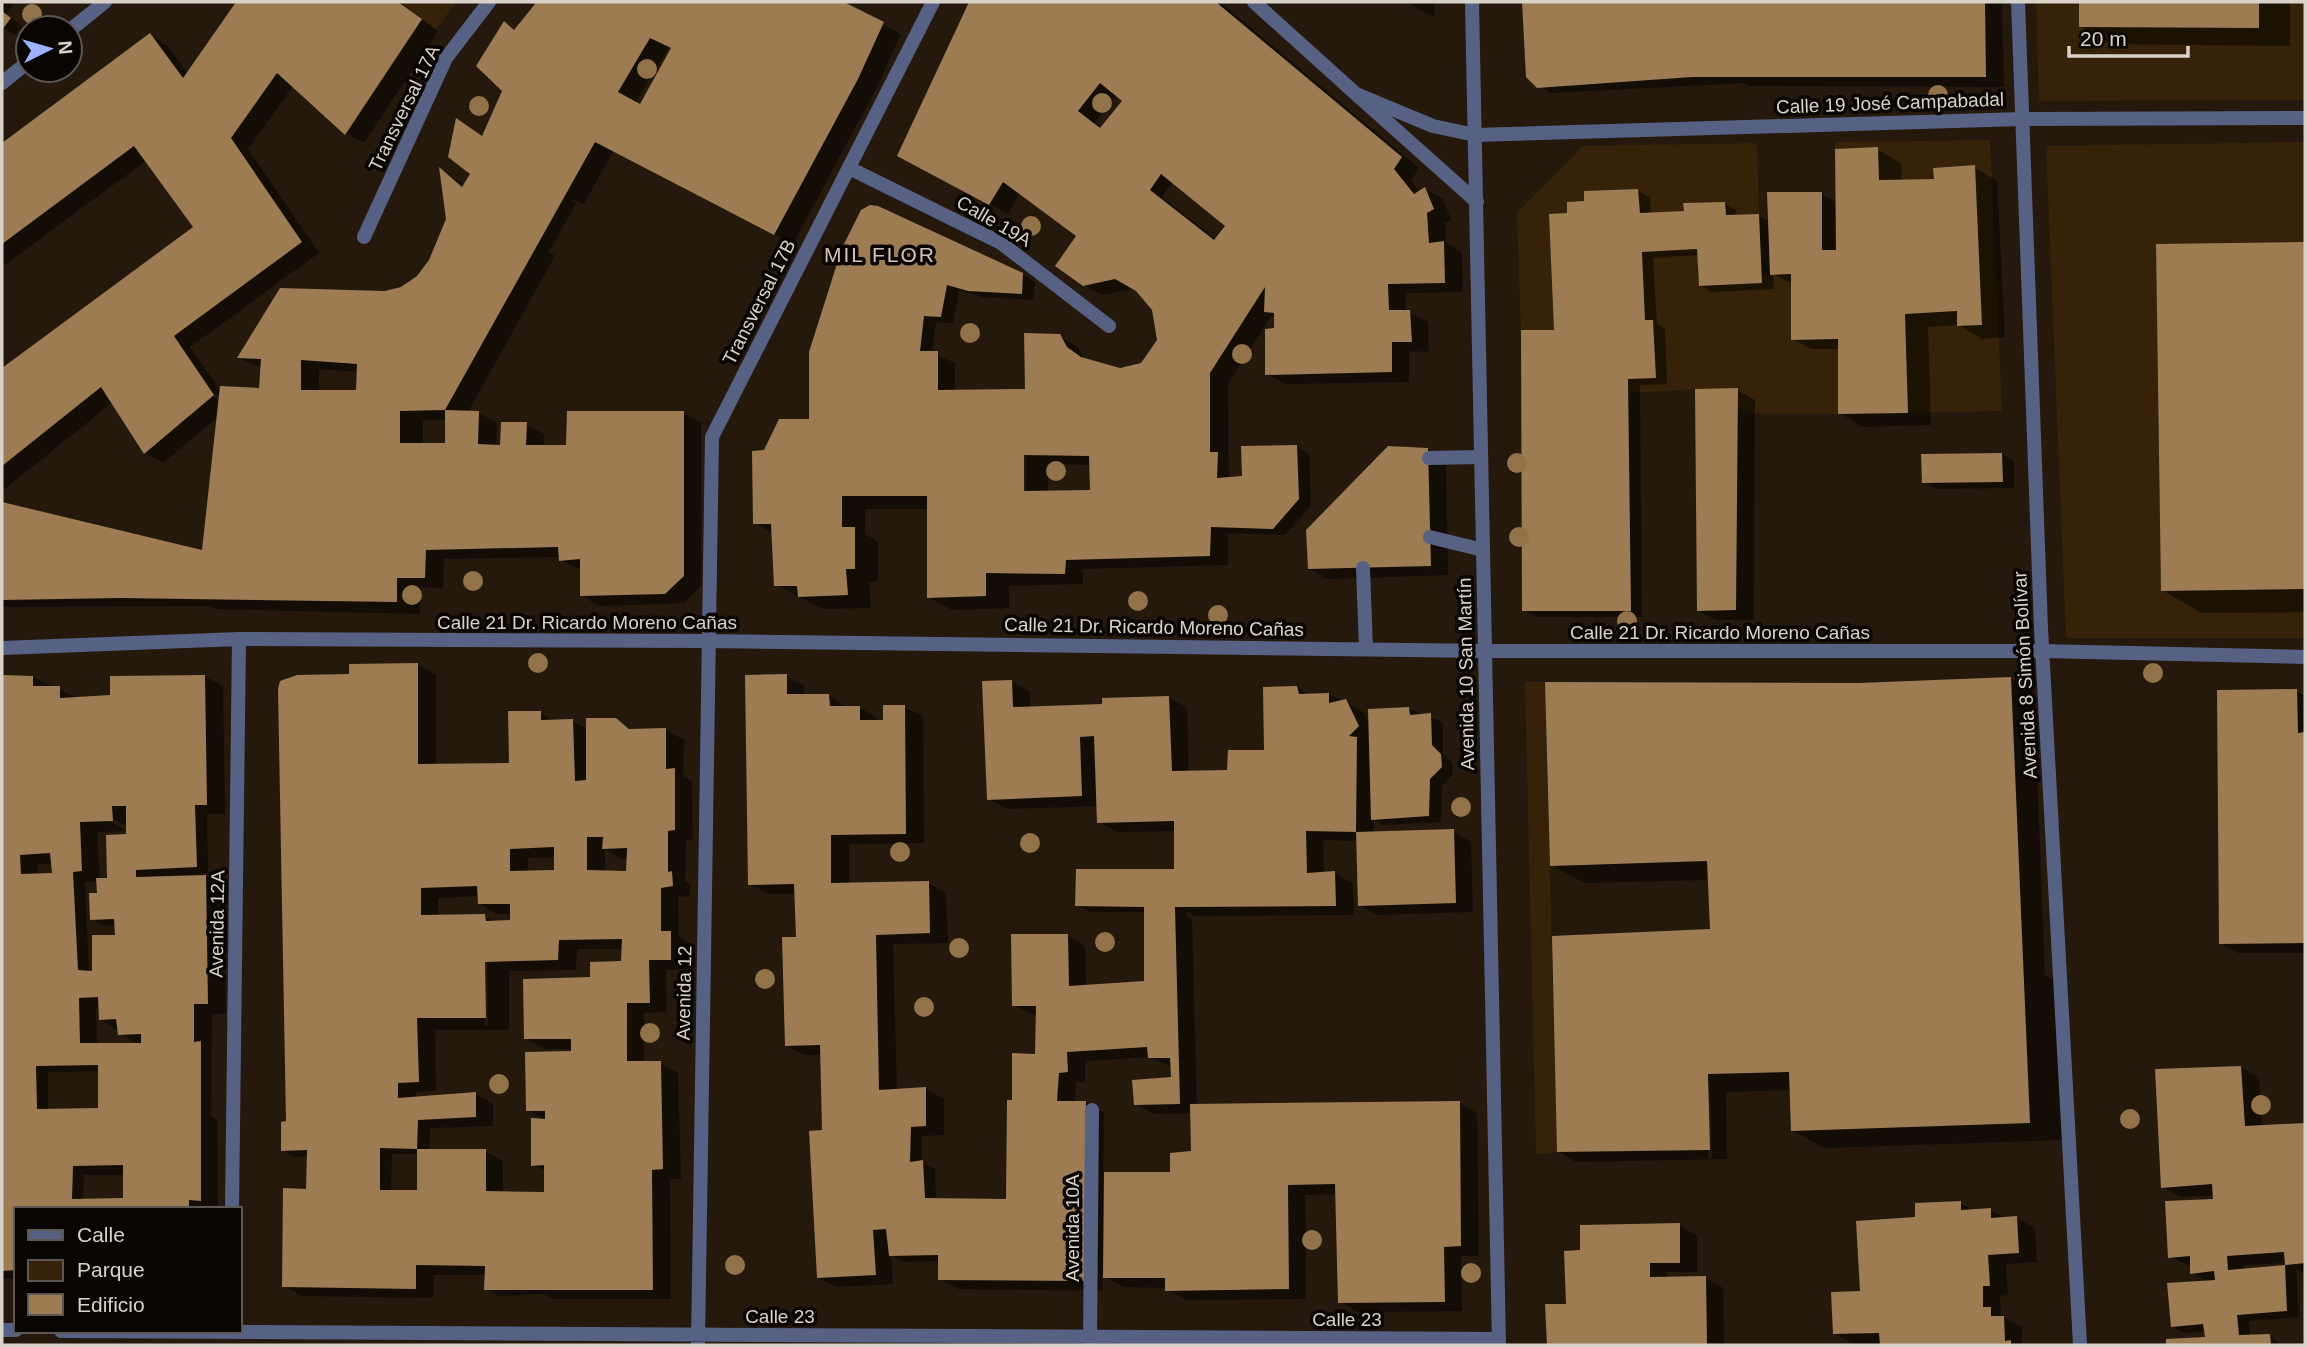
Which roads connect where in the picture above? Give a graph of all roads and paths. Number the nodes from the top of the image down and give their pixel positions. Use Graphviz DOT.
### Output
graph roads {
  1 [pos="105,2"];
  2 [pos="489,2"];
  3 [pos="933,2"];
  4 [pos="1254,2"];
  5 [pos="1472,2"];
  6 [pos="2018,2"];
  7 [pos="84,19"];
  8 [pos="1356,94"];
  9 [pos="2305,118"];
  10 [pos="2022,119"];
  11 [pos="1475,135"];
  12 [pos="849,168"];
  13 [pos="1477,202"];
  14 [pos="364,237"];
  15 [pos="1109,326"];
  16 [pos="1481,457"];
  17 [pos="1429,458"];
  18 [pos="1430,537"];
  19 [pos="1483,550"];
  20 [pos="1363,568"];
  21 [pos="239,639"];
  22 [pos="707,641"];
  23 [pos="2,648"];
  24 [pos="1366,649"];
  25 [pos="1485,651"];
  26 [pos="2042,652"];
  27 [pos="2305,657"];
  28 [pos="1092,1110"];
  29 [pos="233,1207"];
  30 [pos="231,1333"];
  31 [pos="699,1340"];
  32 [pos="1090,1341"];
  33 [pos="1499,1342"];
  34 [pos="2080,1345"];
  1 -- 7 [label="street"];
  2 -- 14 [label="street, Transversal 17A"];
  3 -- 12 [label="street, Transversal 17B"];
  4 -- 8 [label="street"];
  5 -- 11 [label="street, Avenida 10 San Martín"];
  6 -- 10 [label="street, Avenida 8 Simón Bolívar"];
  8 -- 11 [label="street, Calle 19 José Campabadal"];
  8 -- 13 [label="street"];
  9 -- 10 [label="street, Calle 19 José Campabadal"];
  10 -- 11 [label="street, Calle 19 José Campabadal"];
  10 -- 26 [label="street, Avenida 8 Simón Bolívar"];
  11 -- 13 [label="street, Avenida 10 San Martín"];
  12 -- 15 [label="street, Calle 19A"];
  12 -- 22 [label="street, Transversal 17B"];
  13 -- 16 [label="street, Avenida 10 San Martín"];
  16 -- 17 [label="street"];
  16 -- 19 [label="street, Avenida 10 San Martín"];
  18 -- 19 [label="street"];
  19 -- 25 [label="street, Avenida 10 San Martín"];
  20 -- 24 [label="street"];
  21 -- 22 [label="street, Calle 21 Dr. Ricardo Moreno Cañas"];
  21 -- 23 [label="street, Calle 21 Dr. Ricardo Moreno Cañas"];
  21 -- 29 [label="street, Avenida 12A"];
  22 -- 24 [label="street, Calle 21 Dr. Ricardo Moreno Cañas"];
  22 -- 31 [label="street, Avenida 12"];
  24 -- 25 [label="street, Calle 21 Dr. Ricardo Moreno Cañas"];
  25 -- 26 [label="street, Calle 21 Dr. Ricardo Moreno Cañas"];
  25 -- 33 [label="street, Avenida 10 San Martín"];
  26 -- 27 [label="street, Calle 21 Dr. Ricardo Moreno Cañas"];
  26 -- 34 [label="street, Avenida 8 Simón Bolívar"];
  28 -- 32 [label="street, Avenida 10A"];
  30 -- 31 [label="street, Calle 23"];
  31 -- 32 [label="street, Calle 23"];
  32 -- 33 [label="street, Calle 23"];
}
